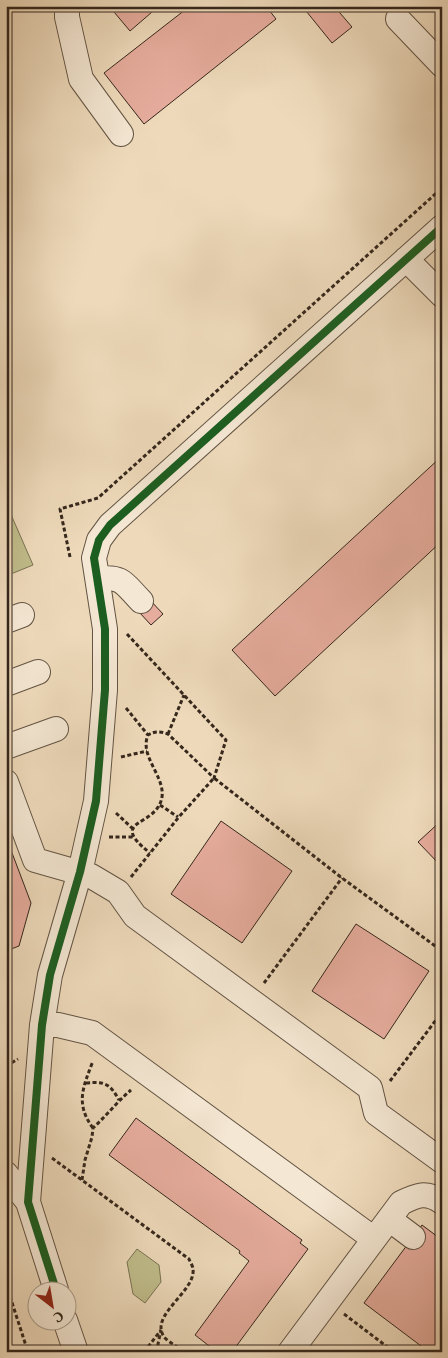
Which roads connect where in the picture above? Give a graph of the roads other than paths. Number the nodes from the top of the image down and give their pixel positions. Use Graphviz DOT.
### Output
graph roads {
  1 [pos="67,6"];
  2 [pos="398,19"];
  3 [pos="442,65"];
  4 [pos="121,134"];
  5 [pos="442,227"];
  6 [pos="406,259"];
  7 [pos="442,295"];
  8 [pos="98,579"];
  9 [pos="141,602"];
  10 [pos="38,672"];
  11 [pos="6,684"];
  12 [pos="56,729"];
  13 [pos="6,747"];
  14 [pos="6,782"];
  15 [pos="80,872"];
  16 [pos="42,1024"];
  17 [pos="442,1161"];
  18 [pos="6,1174"];
  19 [pos="28,1202"];
  20 [pos="442,1202"];
  21 [pos="389,1219"];
  22 [pos="413,1237"];
  23 [pos="374,1239"];
  24 [pos="53,1280"];
  25 [pos="68,1330"];
  26 [pos="76,1352"];
  27 [pos="290,1352"];
  1 -- 4 [label="street"];
  2 -- 3 [label="street"];
  5 -- 6 [label="street"];
  6 -- 7 [label="street"];
  6 -- 8 [label="street"];
  8 -- 9 [label="street"];
  8 -- 15 [label="street"];
  10 -- 11 [label="street"];
  12 -- 13 [label="street"];
  14 -- 15 [label="street"];
  15 -- 16 [label="street"];
  15 -- 17 [label="street"];
  16 -- 19 [label="street"];
  16 -- 23 [label="street"];
  18 -- 19 [label="street"];
  19 -- 24 [label="street"];
  20 -- 21 [label="street"];
  21 -- 22 [label="street"];
  21 -- 23 [label="street"];
  23 -- 27 [label="street"];
  25 -- 26 [label="street"];
}
